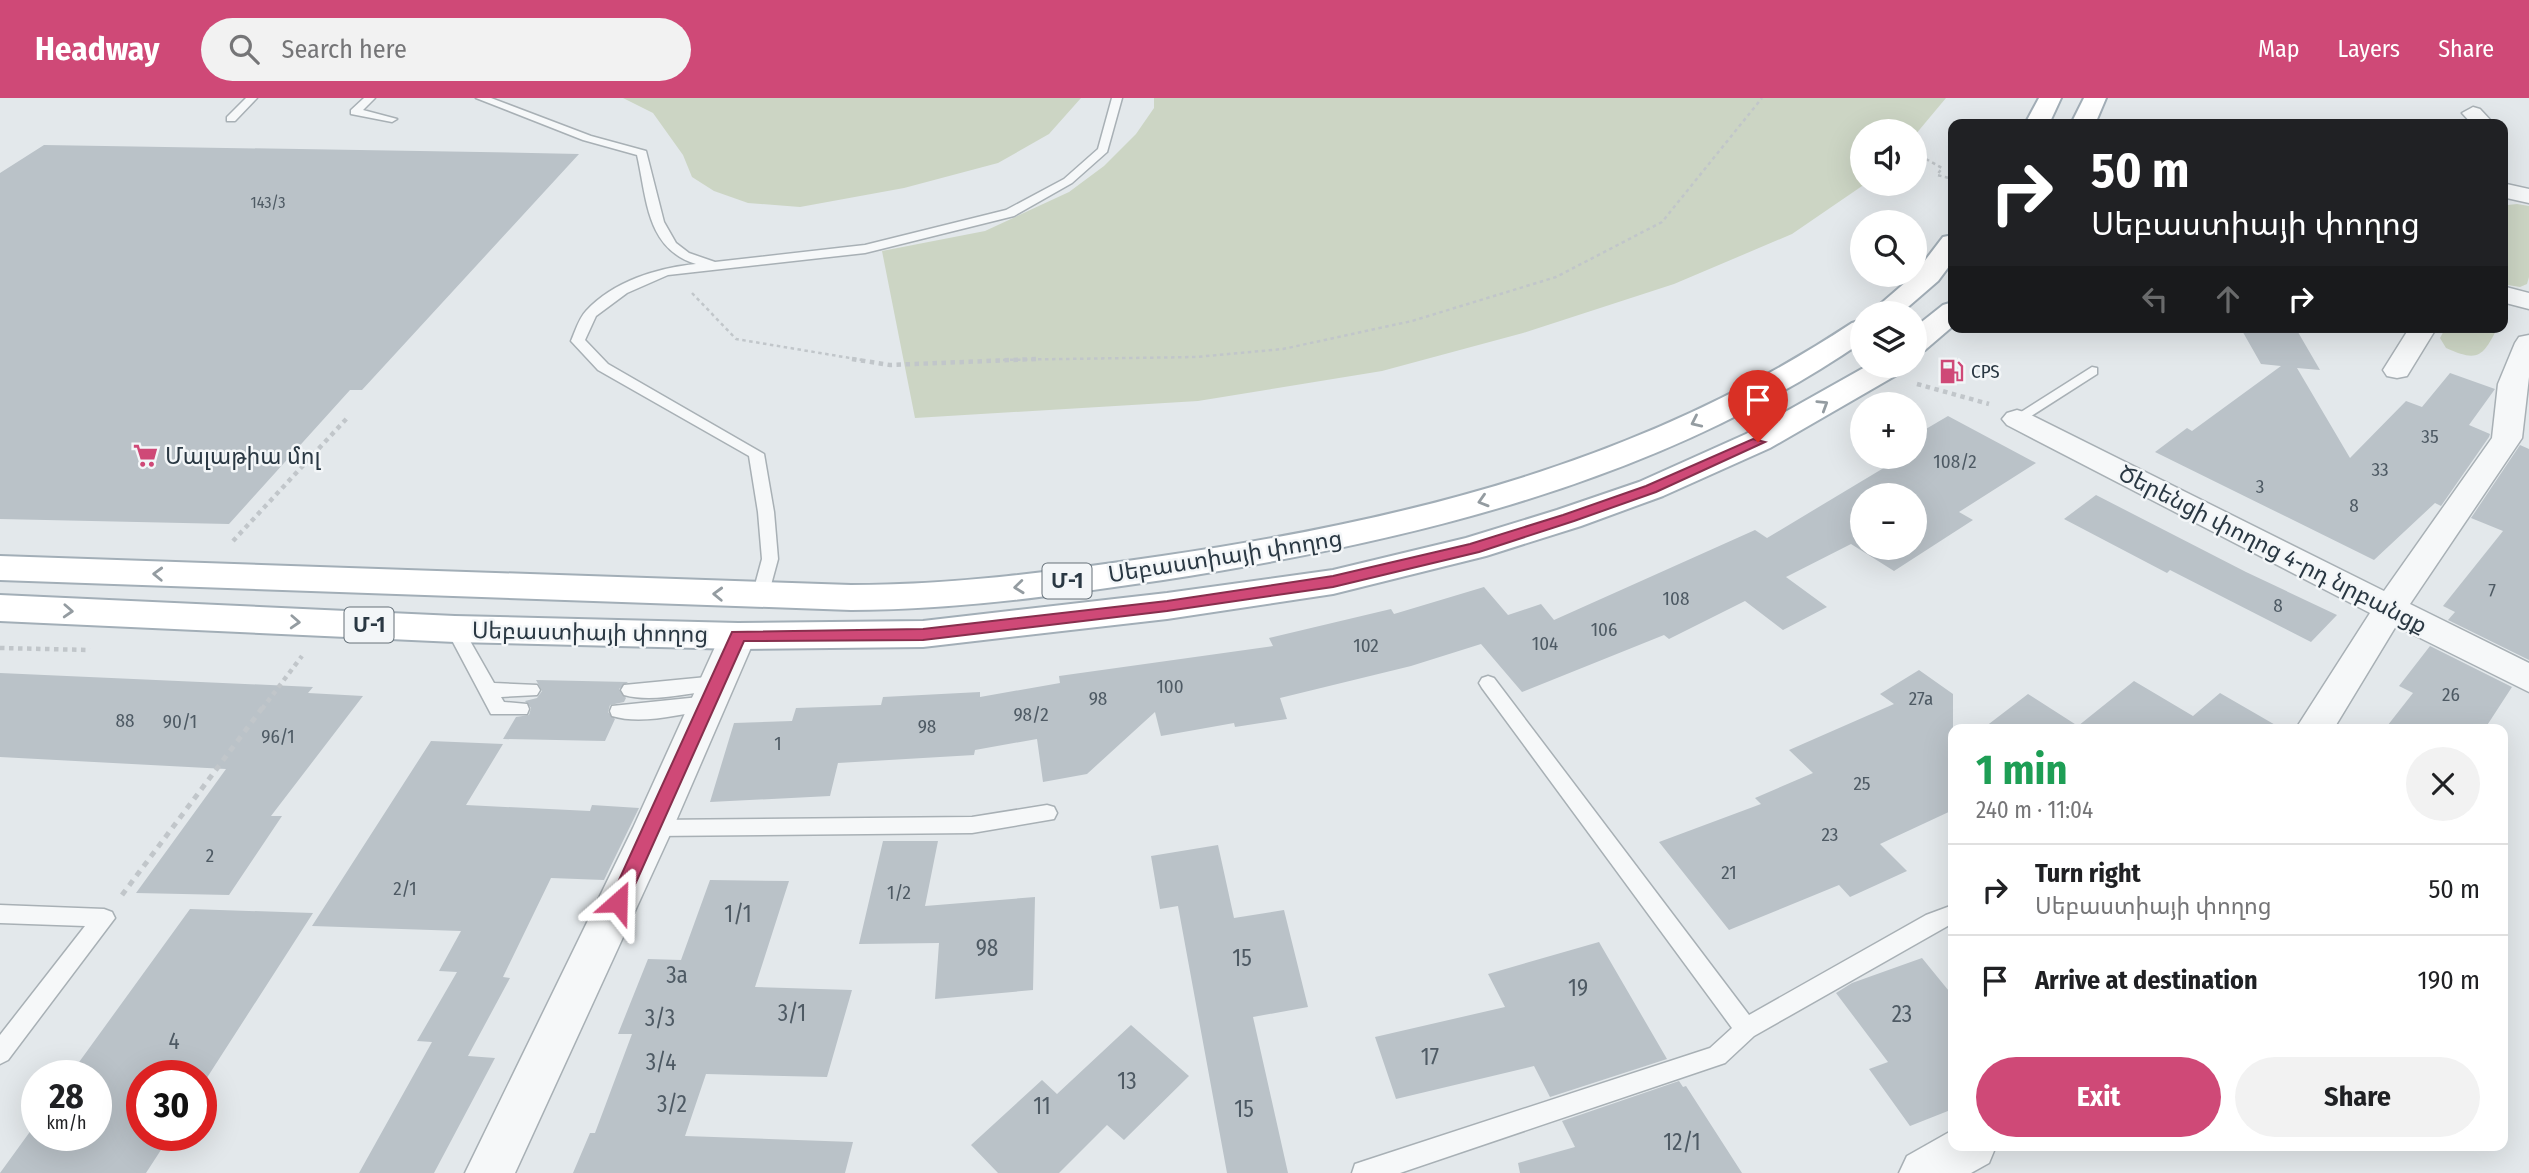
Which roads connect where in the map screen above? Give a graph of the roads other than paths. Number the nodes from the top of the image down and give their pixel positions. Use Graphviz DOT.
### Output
graph roads {
  1 [pos="252,98"];
  2 [pos="370,98"];
  3 [pos="481,98"];
  4 [pos="1117,98"];
  5 [pos="2050,98"];
  6 [pos="2095,98"];
  7 [pos="231,119"];
  8 [pos="392,119"];
  9 [pos="2040,119"];
  10 [pos="2085,119"];
  11 [pos="2508,192"];
  12 [pos="2529,197"];
  13 [pos="1948,249"];
  14 [pos="718,267"];
  15 [pos="2508,296"];
  16 [pos="1898,301"];
  17 [pos="2529,301"];
  18 [pos="1948,315"];
  19 [pos="1927,333"];
  20 [pos="2420,333"];
  21 [pos="1850,337"];
  22 [pos="2529,343"];
  23 [pos="2397,370"];
  24 [pos="2092,371"];
  25 [pos="1888,378"];
  26 [pos="2017,419"];
  27 [pos="0,568"];
  28 [pos="760,596"];
  29 [pos="0,608"];
  30 [pos="2390,608"];
  31 [pos="455,629"];
  32 [pos="738,636"];
  33 [pos="2529,679"];
  34 [pos="1489,682"];
  35 [pos="488,690"];
  36 [pos="531,690"];
  37 [pos="630,690"];
  38 [pos="713,693"];
  39 [pos="520,709"];
  40 [pos="619,711"];
  41 [pos="2318,724"];
  42 [pos="1047,813"];
  43 [pos="653,828"];
  44 [pos="0,914"];
  45 [pos="1948,916"];
  46 [pos="1746,1030"];
  47 [pos="0,1052"];
  48 [pos="1963,1151"];
  49 [pos="490,1173"];
  50 [pos="1364,1173"];
  51 [pos="1924,1173"];
  1 -- 7 [label="lane"];
  2 -- 8 [label="lane"];
  3 -- 14 [label="lane"];
  4 -- 14 [label="lane"];
  5 -- 9 [label="main road"];
  6 -- 10 [label="main road"];
  11 -- 12 [label="street"];
  13 -- 16 [label="main road"];
  14 -- 28 [label="lane"];
  15 -- 17 [label="street"];
  18 -- 19 [label="main road"];
  20 -- 23 [label="street"];
  21 -- 28 [label="main road, Սեբաստիայի փողոց / Մ-1, one-way"];
  22 -- 30 [label="street"];
  24 -- 26 [label="lane"];
  32 -- 25 [label="main road, Սեբաստիայի փողոց / Մ-1, one-way"];
  26 -- 30 [label="street, Ծերենցի փողոց 4-րդ նրբանցք"];
  28 -- 27 [label="main road, Սեբաստիայի փողոց / Մ-1, one-way"];
  29 -- 31 [label="main road, Սեբաստիայի փողոց / Մ-1, one-way"];
  30 -- 33 [label="street, Ծերենցի փողոց 4-րդ նրբանցք"];
  30 -- 41 [label="street"];
  31 -- 32 [label="main road, Սեբաստիայի փողոց / Մ-1"];
  31 -- 35 [label="lane"];
  32 -- 38 [label="street"];
  34 -- 46 [label="lane"];
  35 -- 36 [label="lane"];
  35 -- 39 [label="lane"];
  37 -- 38 [label="lane"];
  38 -- 40 [label="lane"];
  38 -- 43 [label="street"];
  42 -- 43 [label="lane"];
  43 -- 49 [label="street"];
  44 -- 47 [label="lane"];
  45 -- 46 [label="lane"];
  46 -- 50 [label="lane"];
  48 -- 51 [label="street"];
}
